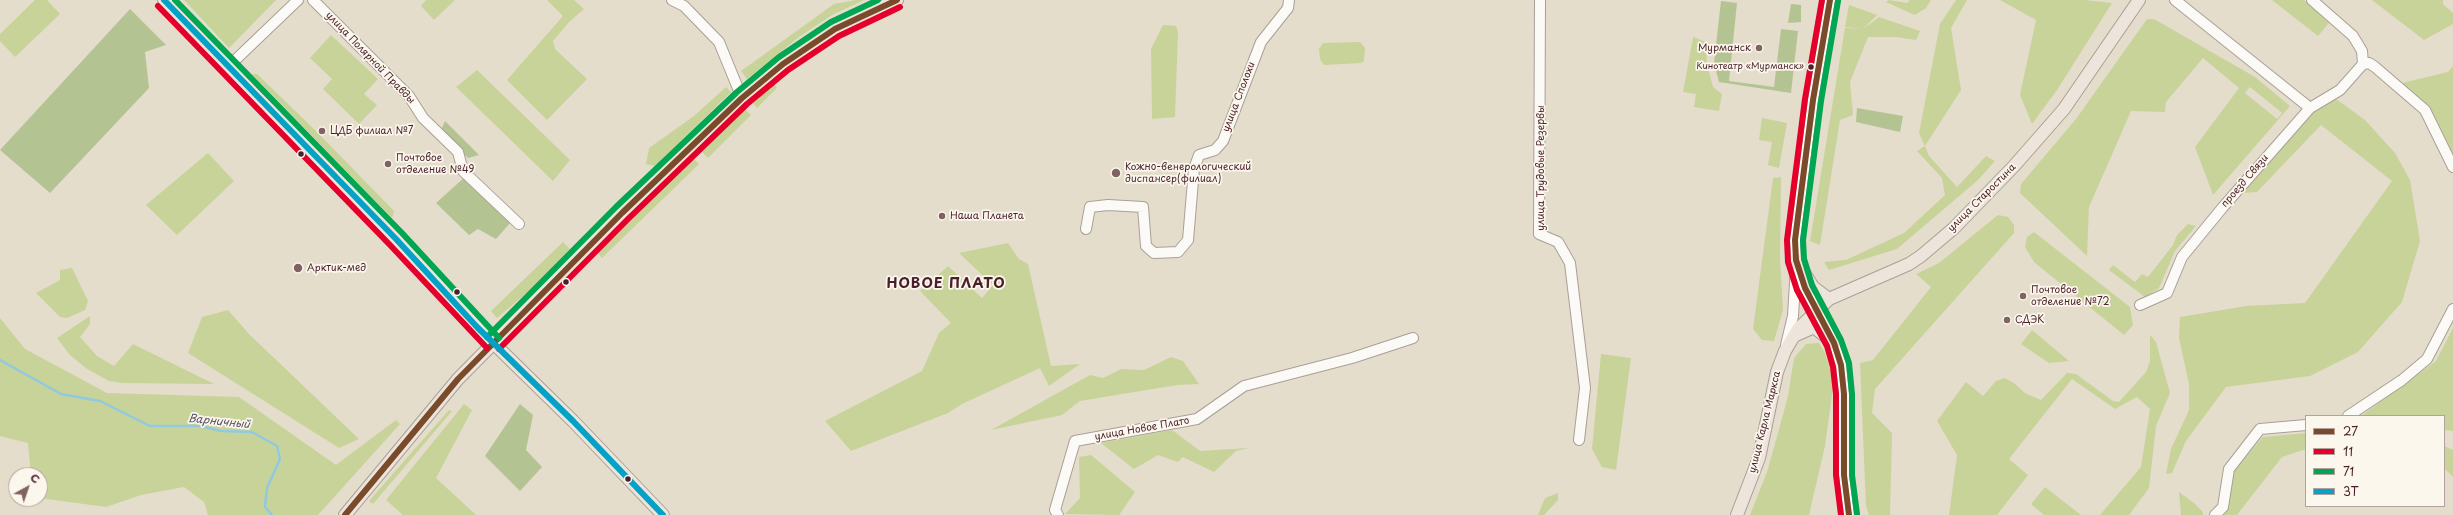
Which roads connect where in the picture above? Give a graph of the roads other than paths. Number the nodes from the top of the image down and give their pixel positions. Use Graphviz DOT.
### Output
graph roads {
  1 [pos="164,0"];
  2 [pos="298,0"];
  3 [pos="313,0"];
  4 [pos="672,0"];
  5 [pos="896,0"];
  6 [pos="1289,0"];
  7 [pos="1540,0"];
  8 [pos="1830,0"];
  9 [pos="2139,0"];
  10 [pos="2175,0"];
  11 [pos="2312,0"];
  12 [pos="2363,64"];
  13 [pos="229,66"];
  14 [pos="742,98"];
  15 [pos="2310,108"];
  16 [pos="2453,167"];
  17 [pos="519,224"];
  18 [pos="1086,229"];
  19 [pos="1796,260"];
  20 [pos="1830,299"];
  21 [pos="2140,305"];
  22 [pos="2453,309"];
  23 [pos="1816,310"];
  24 [pos="1793,336"];
  25 [pos="1413,338"];
  26 [pos="1832,339"];
  27 [pos="493,343"];
  28 [pos="1785,351"];
  29 [pos="2350,415"];
  30 [pos="2305,425"];
  31 [pos="1579,440"];
  32 [pos="345,515"];
  33 [pos="664,515"];
  34 [pos="1058,515"];
  35 [pos="1737,515"];
  36 [pos="1849,515"];
  37 [pos="2215,515"];
  1 -- 13 [label="main road"];
  2 -- 13 [label="street"];
  3 -- 17 [label="street, улица Полярной Правды"];
  4 -- 14 [label="street"];
  5 -- 14 [label="main road"];
  6 -- 18 [label="street, улица Сполохи"];
  7 -- 31 [label="street, улица Трудовые Резервы"];
  8 -- 19 [label="street"];
  9 -- 20 [label="main road, улица Старостина"];
  10 -- 15 [label="street"];
  11 -- 12 [label="street"];
  12 -- 15 [label="street, проезд Связи"];
  12 -- 16 [label="street"];
  13 -- 27 [label="main road"];
  14 -- 27 [label="main road"];
  15 -- 21 [label="street, проезд Связи"];
  19 -- 20 [label="main road"];
  19 -- 23 [label="street"];
  19 -- 28 [label="street"];
  20 -- 23 [label="main road, улица Старостина"];
  22 -- 29 [label="street"];
  23 -- 24 [label="main road, улица Старостина"];
  23 -- 26 [label="street"];
  24 -- 26 [label="main road"];
  24 -- 28 [label="main road, улица Старостина"];
  25 -- 34 [label="street, улица Новое Плато"];
  26 -- 36 [label="street"];
  27 -- 32 [label="main road"];
  27 -- 33 [label="main road"];
  28 -- 35 [label="main road, улица Карла Маркса"];
  30 -- 37 [label="street"];
}
